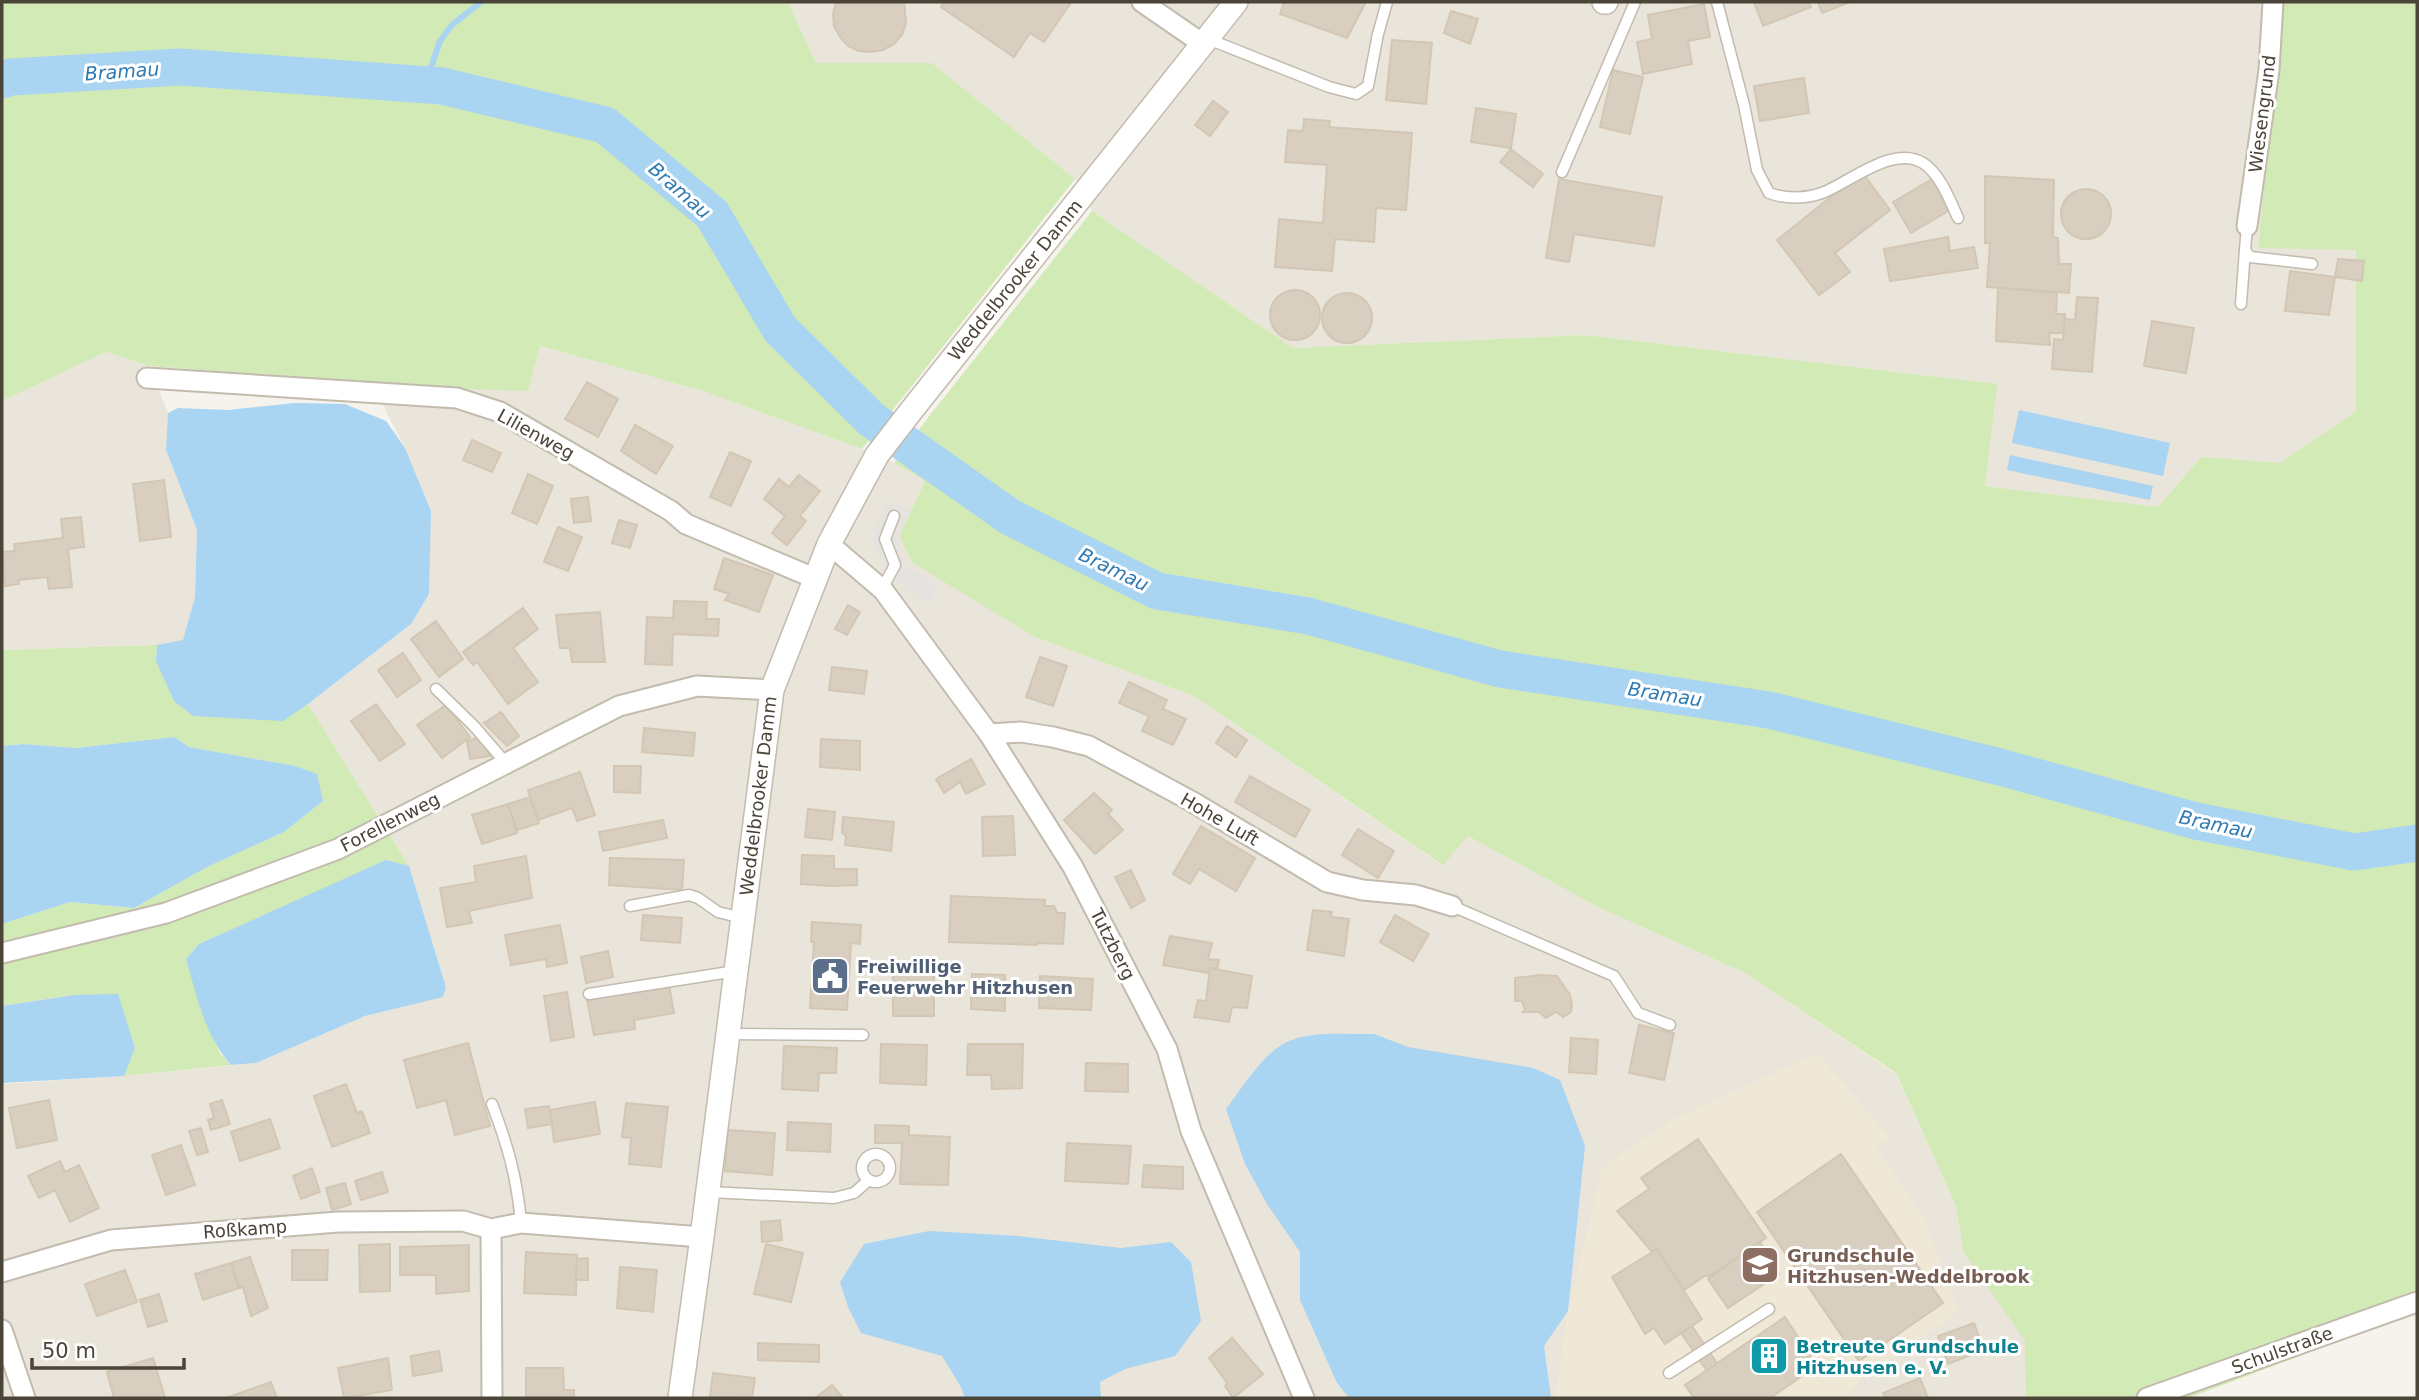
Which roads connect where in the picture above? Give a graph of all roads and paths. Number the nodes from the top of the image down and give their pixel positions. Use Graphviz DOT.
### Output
graph roads {
  1 [pos="1142,2"];
  2 [pos="1236,2"];
  3 [pos="1387,2"];
  4 [pos="1634,2"];
  5 [pos="1717,2"];
  6 [pos="2273,2"];
  7 [pos="1205,41"];
  8 [pos="1562,172"];
  9 [pos="1958,218"];
  10 [pos="2247,226"];
  11 [pos="2245,250"];
  12 [pos="2312,264"];
  13 [pos="2241,304"];
  14 [pos="147,378"];
  15 [pos="894,516"];
  16 [pos="829,544"];
  17 [pos="814,578"];
  18 [pos="882,589"];
  19 [pos="436,689"];
  20 [pos="772,690"];
  21 [pos="989,734"];
  22 [pos="505,762"];
  23 [pos="630,906"];
  24 [pos="1452,906"];
  25 [pos="743,918"];
  26 [pos="2,953"];
  27 [pos="736,971"];
  28 [pos="589,994"];
  29 [pos="1670,1026"];
  30 [pos="728,1034"];
  31 [pos="863,1035"];
  32 [pos="492,1104"];
  33 [pos="869,1180"];
  34 [pos="708,1192"];
  35 [pos="521,1223"];
  36 [pos="491,1229"];
  37 [pos="702,1237"];
  38 [pos="2,1272"];
  39 [pos="2417,1302"];
  40 [pos="1769,1309"];
  41 [pos="2,1330"];
  42 [pos="1669,1373"];
  43 [pos="25,1398"];
  44 [pos="492,1398"];
  45 [pos="680,1398"];
  46 [pos="1304,1398"];
  47 [pos="2147,1398"];
  1 -- 7 [label="street"];
  2 -- 7 [label="street, Weddelbrooker Damm"];
  3 -- 7 [label="lane"];
  4 -- 8 [label="lane"];
  5 -- 9 [label="lane"];
  6 -- 10 [label="street, Wiesengrund"];
  7 -- 16 [label="street, Weddelbrooker Damm"];
  10 -- 11 [label="lane"];
  11 -- 12 [label="lane"];
  11 -- 13 [label="lane"];
  14 -- 17 [label="street, Lilienweg"];
  15 -- 18 [label="lane"];
  16 -- 17 [label="street, Weddelbrooker Damm"];
  16 -- 18 [label="street, Tutzberg"];
  17 -- 20 [label="street, Weddelbrooker Damm"];
  18 -- 21 [label="street, Tutzberg"];
  19 -- 22 [label="lane"];
  20 -- 22 [label="street, Forellenweg"];
  20 -- 25 [label="street, Weddelbrooker Damm"];
  21 -- 24 [label="street, Hohe Luft"];
  21 -- 46 [label="street, Tutzberg"];
  22 -- 26 [label="street, Forellenweg"];
  23 -- 25 [label="lane"];
  24 -- 29 [label="lane"];
  25 -- 27 [label="street, Weddelbrooker Damm"];
  27 -- 28 [label="lane"];
  27 -- 30 [label="street, Weddelbrooker Damm"];
  30 -- 31 [label="lane"];
  30 -- 34 [label="street, Weddelbrooker Damm"];
  32 -- 35 [label="lane"];
  33 -- 34 [label="lane"];
  34 -- 37 [label="street, Weddelbrooker Damm"];
  35 -- 36 [label="street, Roßkamp"];
  35 -- 37 [label="street, Roßkamp"];
  36 -- 38 [label="street, Roßkamp"];
  36 -- 44 [label="street"];
  37 -- 45 [label="street, Weddelbrooker Damm"];
  39 -- 47 [label="street, Schulstraße"];
  40 -- 42 [label="lane"];
  41 -- 43 [label="street"];
}
